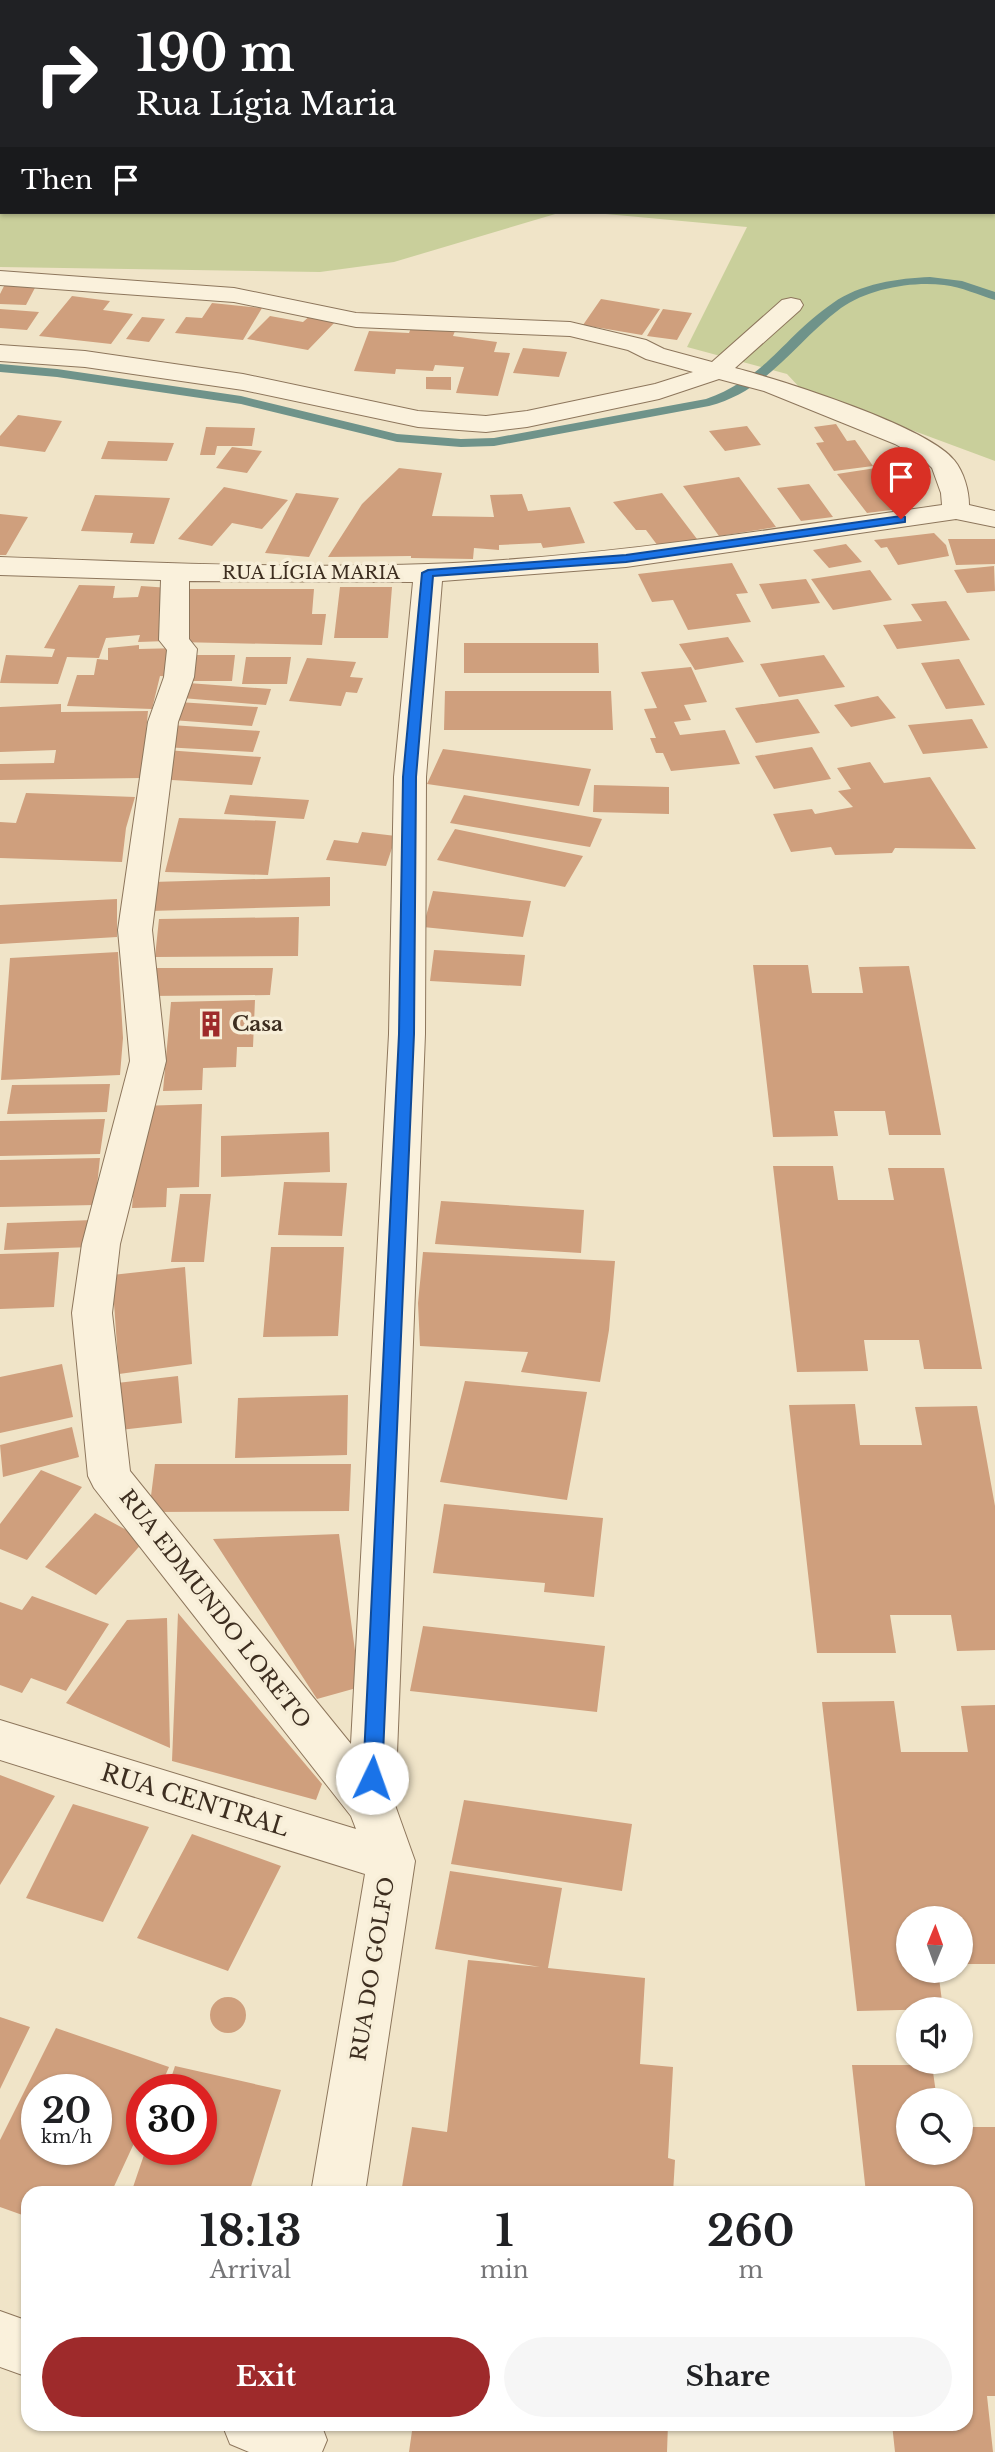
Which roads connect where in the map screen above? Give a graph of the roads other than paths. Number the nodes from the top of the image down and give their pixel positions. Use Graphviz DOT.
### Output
graph roads {
  1 [pos="0,278"];
  2 [pos="791,305"];
  3 [pos="0,353"];
  4 [pos="718,370"];
  5 [pos="956,511"];
  6 [pos="995,519"];
  7 [pos="0,566"];
  8 [pos="175,572"];
  9 [pos="428,573"];
  10 [pos="0,1740"];
  11 [pos="371,1805"];
  12 [pos="391,1861"];
  13 [pos="339,2186"];
  14 [pos="0,2339"];
  15 [pos="21,2346"];
  1 -- 4 [label="street"];
  2 -- 4 [label="street"];
  3 -- 4 [label="street"];
  4 -- 5 [label="street"];
  5 -- 6 [label="street, RUA LÍGIA MARIA"];
  5 -- 9 [label="street, RUA LÍGIA MARIA"];
  7 -- 8 [label="street, RUA LÍGIA MARIA"];
  8 -- 9 [label="street, RUA LÍGIA MARIA"];
  8 -- 11 [label="street, RUA EDMUNDO LORETO"];
  9 -- 11 [label="street, RUA DO GOLFO"];
  10 -- 12 [label="street, RUA CENTRAL"];
  11 -- 12 [label="street, RUA DO GOLFO"];
  12 -- 13 [label="street, RUA DO GOLFO"];
  14 -- 15 [label="street"];
}
